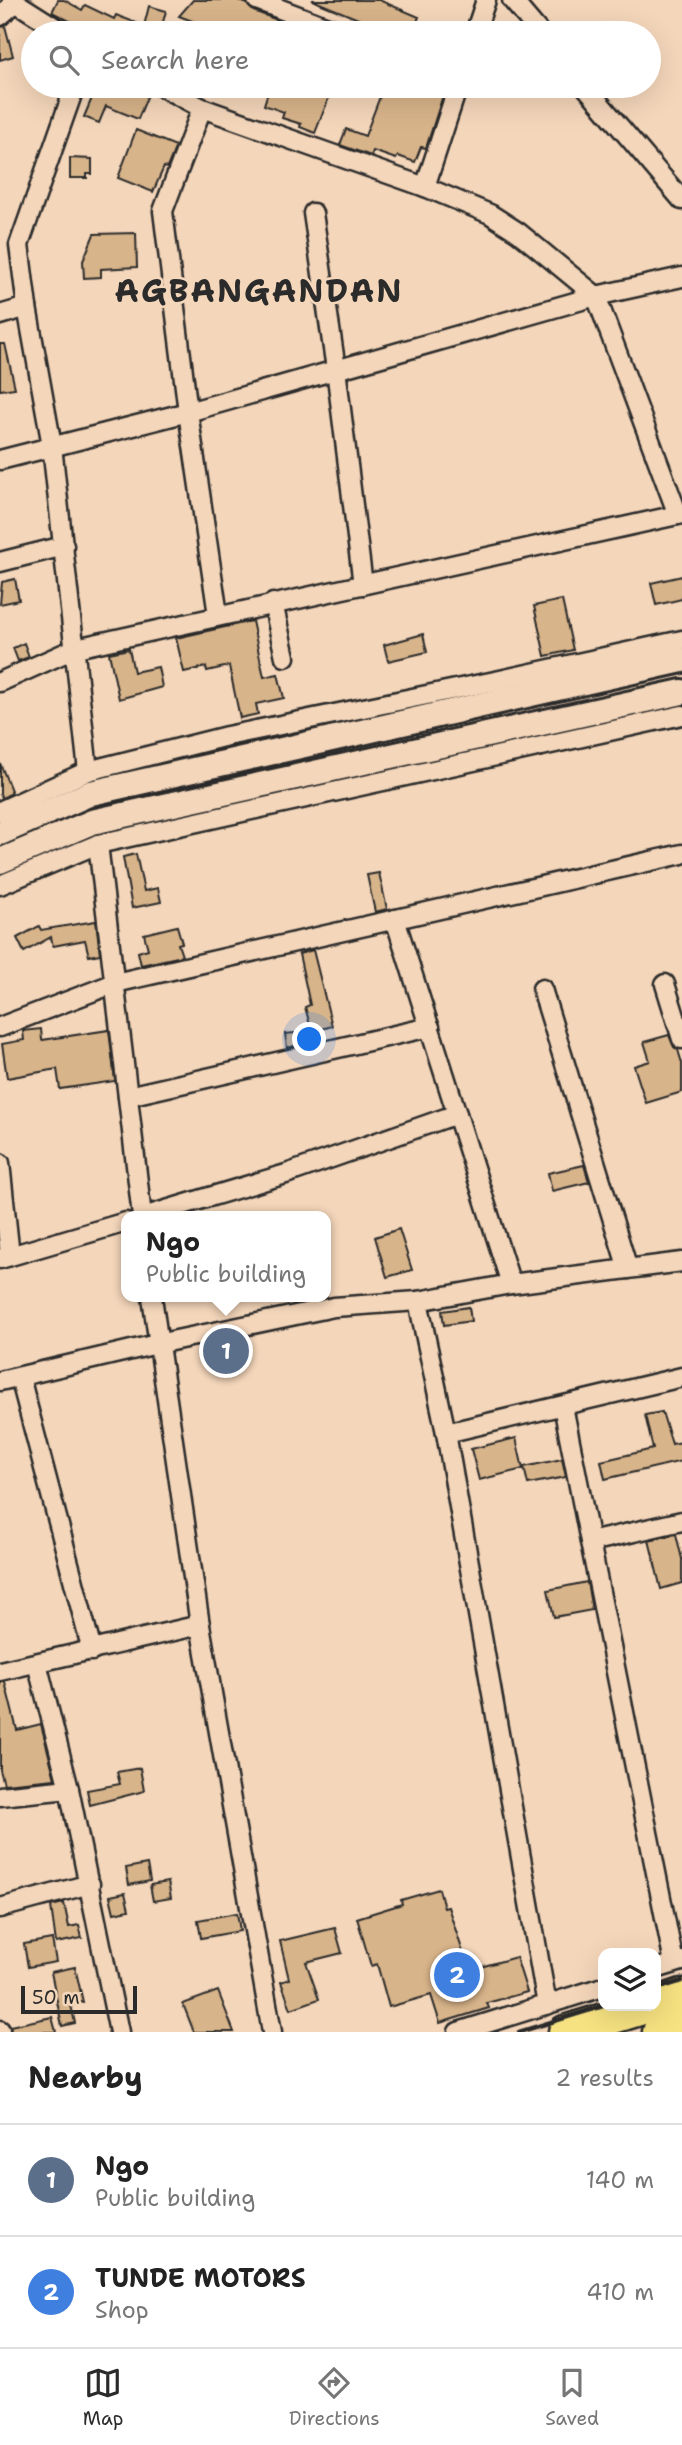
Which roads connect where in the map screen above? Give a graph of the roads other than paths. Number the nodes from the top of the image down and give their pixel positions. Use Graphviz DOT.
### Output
graph roads {
  1 [pos="257,0"];
  2 [pos="486,0"];
  3 [pos="512,0"];
  4 [pos="13,1"];
  5 [pos="0,16"];
  6 [pos="45,21"];
  7 [pos="312,21"];
  8 [pos="479,21"];
  9 [pos="530,21"];
  10 [pos="71,98"];
  11 [pos="183,98"];
  12 [pos="454,98"];
  13 [pos="595,98"];
  14 [pos="202,108"];
  15 [pos="425,187"];
  16 [pos="682,200"];
  17 [pos="313,214"];
  18 [pos="682,277"];
  19 [pos="596,296"];
  20 [pos="27,307"];
  21 [pos="0,315"];
  22 [pos="336,369"];
  23 [pos="188,412"];
  24 [pos="52,446"];
  25 [pos="0,460"];
  26 [pos="680,515"];
  27 [pos="64,546"];
  28 [pos="0,562"];
  29 [pos="363,584"];
  30 [pos="273,603"];
  31 [pos="218,615"];
  32 [pos="682,639"];
  33 [pos="76,648"];
  34 [pos="285,657"];
  35 [pos="682,660"];
  36 [pos="0,682"];
  37 [pos="682,692"];
  38 [pos="682,715"];
  39 [pos="227,736"];
  40 [pos="232,760"];
  41 [pos="88,771"];
  42 [pos="0,811"];
  43 [pos="0,833"];
  44 [pos="98,844"];
  45 [pos="682,854"];
  46 [pos="0,861"];
  47 [pos="0,885"];
  48 [pos="395,919"];
  49 [pos="115,983"];
  50 [pos="665,984"];
  51 [pos="542,989"];
  52 [pos="0,1027"];
  53 [pos="430,1027"];
  54 [pos="682,1039"];
  55 [pos="128,1096"];
  56 [pos="457,1114"];
  57 [pos="0,1163"];
  58 [pos="143,1211"];
  59 [pos="161,1211"];
  60 [pos="121,1223"];
  61 [pos="5,1258"];
  62 [pos="682,1262"];
  63 [pos="628,1269"];
  64 [pos="511,1284"];
  65 [pos="418,1301"];
  66 [pos="153,1302"];
  67 [pos="157,1344"];
  68 [pos="20,1377"];
  69 [pos="682,1377"];
  70 [pos="0,1381"];
  71 [pos="563,1406"];
  72 [pos="446,1433"];
  73 [pos="682,1521"];
  74 [pos="590,1542"];
  75 [pos="200,1625"];
  76 [pos="92,1650"];
  77 [pos="37,1663"];
  78 [pos="0,1671"];
  79 [pos="69,1789"];
  80 [pos="0,1796"];
  81 [pos="90,1884"];
  82 [pos="0,1908"];
  83 [pos="678,1962"];
  84 [pos="661,1967"];
  85 [pos="598,1989"];
  86 [pos="682,1996"];
  87 [pos="661,2002"];
  88 [pos="547,2005"];
  89 [pos="633,2011"];
  90 [pos="682,2025"];
  91 [pos="119,2032"];
  92 [pos="272,2032"];
  93 [pos="458,2032"];
  94 [pos="565,2032"];
  95 [pos="659,2032"];
  1 -- 7 [label="street"];
  2 -- 8 [label="street"];
  3 -- 9 [label="street"];
  4 -- 5 [label="street"];
  4 -- 6 [label="street"];
  10 -- 20 [label="street"];
  11 -- 14 [label="street"];
  12 -- 15 [label="street"];
  13 -- 16 [label="street"];
  14 -- 15 [label="street"];
  14 -- 23 [label="street"];
  15 -- 19 [label="street"];
  17 -- 22 [label="street"];
  18 -- 19 [label="street"];
  19 -- 22 [label="street"];
  19 -- 26 [label="street"];
  20 -- 21 [label="street"];
  20 -- 24 [label="street"];
  22 -- 23 [label="street"];
  22 -- 29 [label="street"];
  23 -- 24 [label="street"];
  23 -- 31 [label="street"];
  24 -- 25 [label="street"];
  24 -- 27 [label="street"];
  26 -- 29 [label="street"];
  27 -- 28 [label="street"];
  27 -- 33 [label="street"];
  29 -- 30 [label="street"];
  30 -- 31 [label="street"];
  30 -- 34 [label="street"];
  31 -- 33 [label="street"];
  32 -- 39 [label="street"];
  33 -- 36 [label="street"];
  33 -- 41 [label="street"];
  35 -- 40 [label="street"];
  37 -- 46 [label="street"];
  38 -- 44 [label="street"];
  39 -- 40 [label="street"];
  39 -- 41 [label="street"];
  40 -- 43 [label="street"];
  41 -- 42 [label="street"];
  44 -- 47 [label="street"];
  44 -- 49 [label="street"];
  45 -- 48 [label="street"];
  48 -- 49 [label="street"];
  48 -- 53 [label="street"];
  49 -- 52 [label="street"];
  49 -- 55 [label="street"];
  50 -- 54 [label="street"];
  51 -- 63 [label="street"];
  53 -- 55 [label="street"];
  53 -- 56 [label="street"];
  55 -- 58 [label="street"];
  56 -- 59 [label="street"];
  56 -- 64 [label="street"];
  57 -- 61 [label="street"];
  60 -- 61 [label="street"];
  62 -- 63 [label="street"];
  63 -- 64 [label="street"];
  64 -- 65 [label="street"];
  65 -- 67 [label="street"];
  65 -- 72 [label="street"];
  66 -- 67 [label="street"];
  67 -- 68 [label="street"];
  67 -- 75 [label="street"];
  68 -- 70 [label="street"];
  68 -- 76 [label="street"];
  69 -- 71 [label="street"];
  71 -- 72 [label="street"];
  71 -- 74 [label="street"];
  72 -- 88 [label="street"];
  73 -- 74 [label="street"];
  74 -- 83 [label="street"];
  75 -- 76 [label="street"];
  75 -- 92 [label="street"];
  76 -- 77 [label="street"];
  77 -- 78 [label="street"];
  77 -- 79 [label="street"];
  79 -- 80 [label="street"];
  79 -- 81 [label="street"];
  81 -- 82 [label="street"];
  81 -- 91 [label="street"];
  83 -- 84 [label="street"];
  85 -- 88 [label="street"];
  86 -- 87 [label="highway"];
  88 -- 93 [label="street"];
  89 -- 94 [label="highway"];
  90 -- 95 [label="highway"];
}
